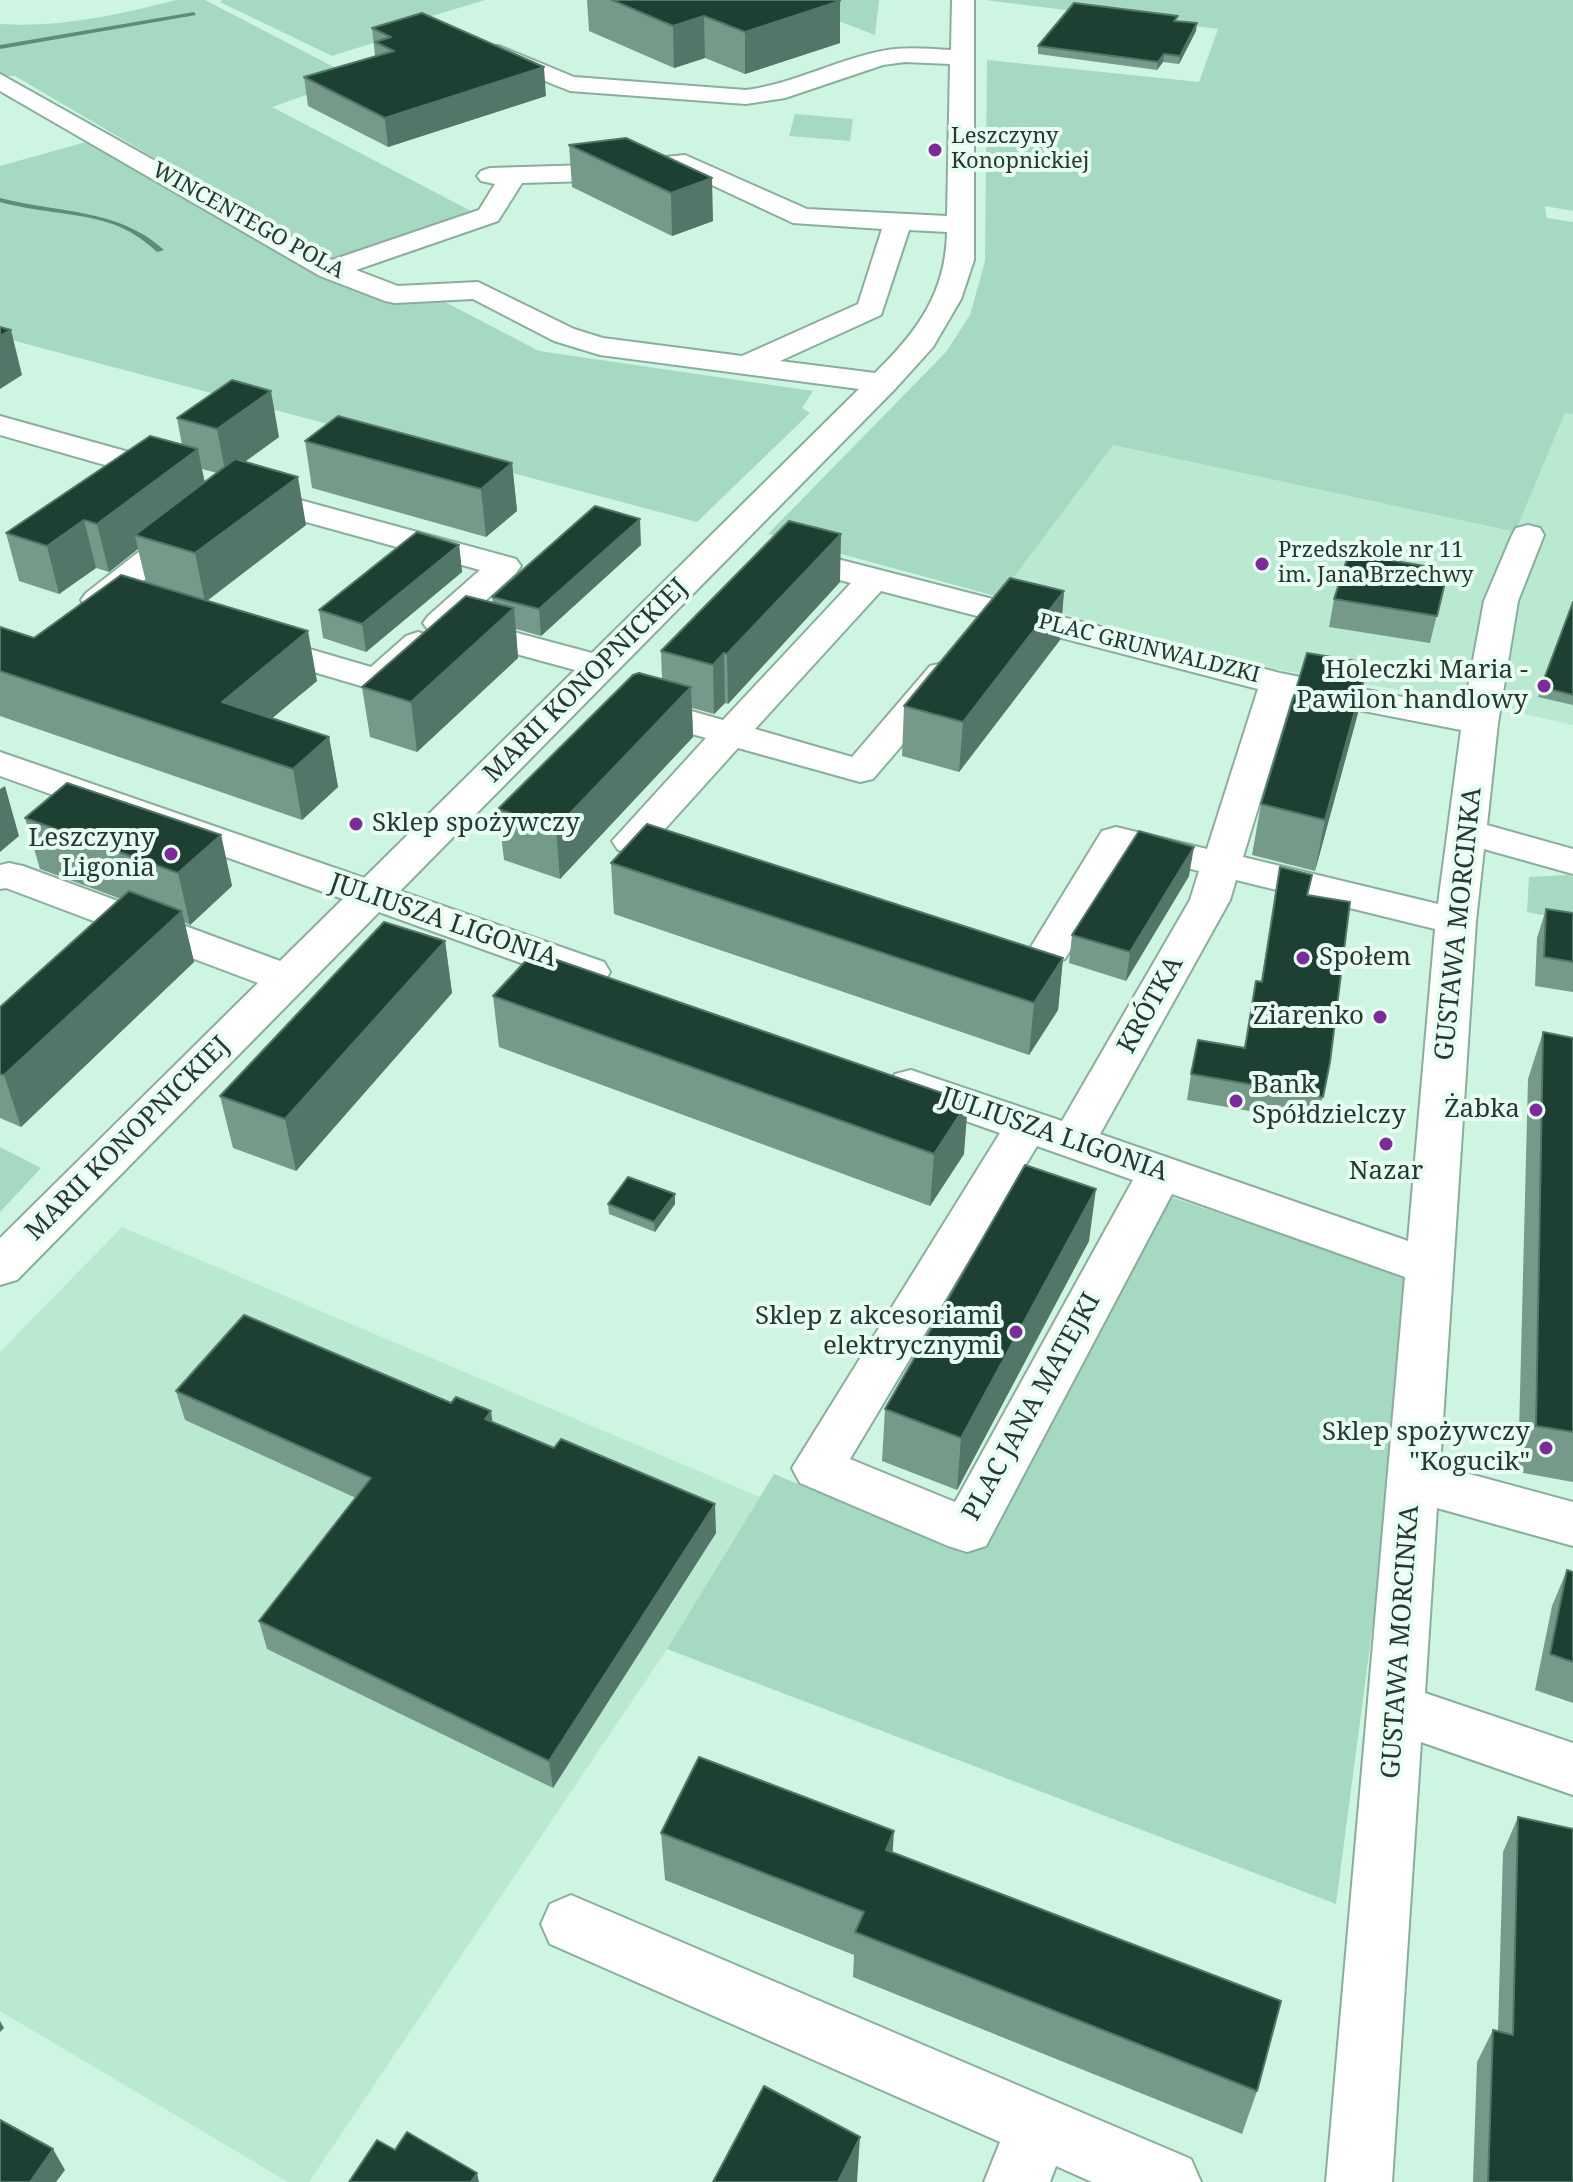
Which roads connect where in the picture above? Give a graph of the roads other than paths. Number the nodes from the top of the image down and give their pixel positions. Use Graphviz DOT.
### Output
graph roads {
  1 [pos="963,0"];
  2 [pos="470,41"];
  3 [pos="963,58"];
  4 [pos="0,81"];
  5 [pos="898,222"];
  6 [pos="961,225"];
  7 [pos="330,270"];
  8 [pos="746,365"];
  9 [pos="884,383"];
  10 [pos="0,425"];
  11 [pos="221,488"];
  12 [pos="1528,535"];
  13 [pos="727,540"];
  14 [pos="873,579"];
  15 [pos="997,610"];
  16 [pos="144,613"];
  17 [pos="440,623"];
  18 [pos="235,639"];
  19 [pos="589,678"];
  20 [pos="1278,683"];
  21 [pos="1480,723"];
  22 [pos="729,734"];
  23 [pos="0,763"];
  24 [pos="1467,832"];
  25 [pos="632,841"];
  26 [pos="1573,862"];
  27 [pos="0,877"];
  28 [pos="1215,882"];
  29 [pos="371,896"];
  30 [pos="1456,921"];
  31 [pos="131,922"];
  32 [pos="1050,950"];
  33 [pos="95,953"];
  34 [pos="287,979"];
  35 [pos="621,983"];
  36 [pos="877,1073"];
  37 [pos="1027,1126"];
  38 [pos="1073,1142"];
  39 [pos="1160,1173"];
  40 [pos="0,1267"];
  41 [pos="1429,1267"];
  42 [pos="1414,1480"];
  43 [pos="1573,1524"];
  44 [pos="1396,1708"];
  45 [pos="1573,1769"];
  46 [pos="571,1924"];
  47 [pos="1028,2154"];
  48 [pos="1168,2182"];
  49 [pos="1359,2182"];
  1 -- 3 [label="street, MARII KONOPNICKIEJ"];
  2 -- 3 [label="street"];
  3 -- 6 [label="street, MARII KONOPNICKIEJ"];
  4 -- 7 [label="street, WINCENTEGO POLA"];
  5 -- 6 [label="street"];
  5 -- 7 [label="street"];
  5 -- 8 [label="street"];
  6 -- 9 [label="street, MARII KONOPNICKIEJ"];
  7 -- 8 [label="street, WINCENTEGO POLA"];
  8 -- 9 [label="street, WINCENTEGO POLA"];
  9 -- 13 [label="street, MARII KONOPNICKIEJ"];
  10 -- 11 [label="street"];
  11 -- 16 [label="street"];
  11 -- 17 [label="street"];
  12 -- 21 [label="street, GUSTAWA MORCINKA"];
  13 -- 14 [label="street, PLAC GRUNWALDZKI"];
  13 -- 19 [label="street, MARII KONOPNICKIEJ"];
  14 -- 15 [label="street, PLAC GRUNWALDZKI"];
  14 -- 22 [label="street"];
  15 -- 20 [label="street, PLAC GRUNWALDZKI"];
  15 -- 22 [label="street"];
  17 -- 18 [label="street"];
  17 -- 19 [label="street"];
  19 -- 22 [label="street"];
  19 -- 29 [label="street, MARII KONOPNICKIEJ"];
  20 -- 21 [label="street, PLAC GRUNWALDZKI"];
  20 -- 28 [label="street, KRÓTKA"];
  21 -- 24 [label="street, GUSTAWA MORCINKA"];
  22 -- 25 [label="street"];
  23 -- 29 [label="street, JULIUSZA LIGONIA"];
  24 -- 26 [label="street"];
  24 -- 30 [label="street, GUSTAWA MORCINKA"];
  27 -- 31 [label="street"];
  28 -- 30 [label="street"];
  28 -- 32 [label="street"];
  28 -- 38 [label="street, KRÓTKA"];
  29 -- 34 [label="street, MARII KONOPNICKIEJ"];
  29 -- 35 [label="street, JULIUSZA LIGONIA"];
  30 -- 41 [label="street, GUSTAWA MORCINKA"];
  31 -- 33 [label="street"];
  31 -- 34 [label="street"];
  34 -- 40 [label="street, MARII KONOPNICKIEJ"];
  36 -- 37 [label="street, JULIUSZA LIGONIA"];
  37 -- 38 [label="street, JULIUSZA LIGONIA"];
  37 -- 39 [label="street, PLAC JANA MATEJKI"];
  38 -- 39 [label="street, JULIUSZA LIGONIA"];
  39 -- 41 [label="street, JULIUSZA LIGONIA"];
  41 -- 42 [label="street, GUSTAWA MORCINKA"];
  42 -- 43 [label="street"];
  42 -- 44 [label="street, GUSTAWA MORCINKA"];
  44 -- 45 [label="street"];
  44 -- 49 [label="street, GUSTAWA MORCINKA"];
  46 -- 47 [label="street"];
  47 -- 48 [label="street"];
}
